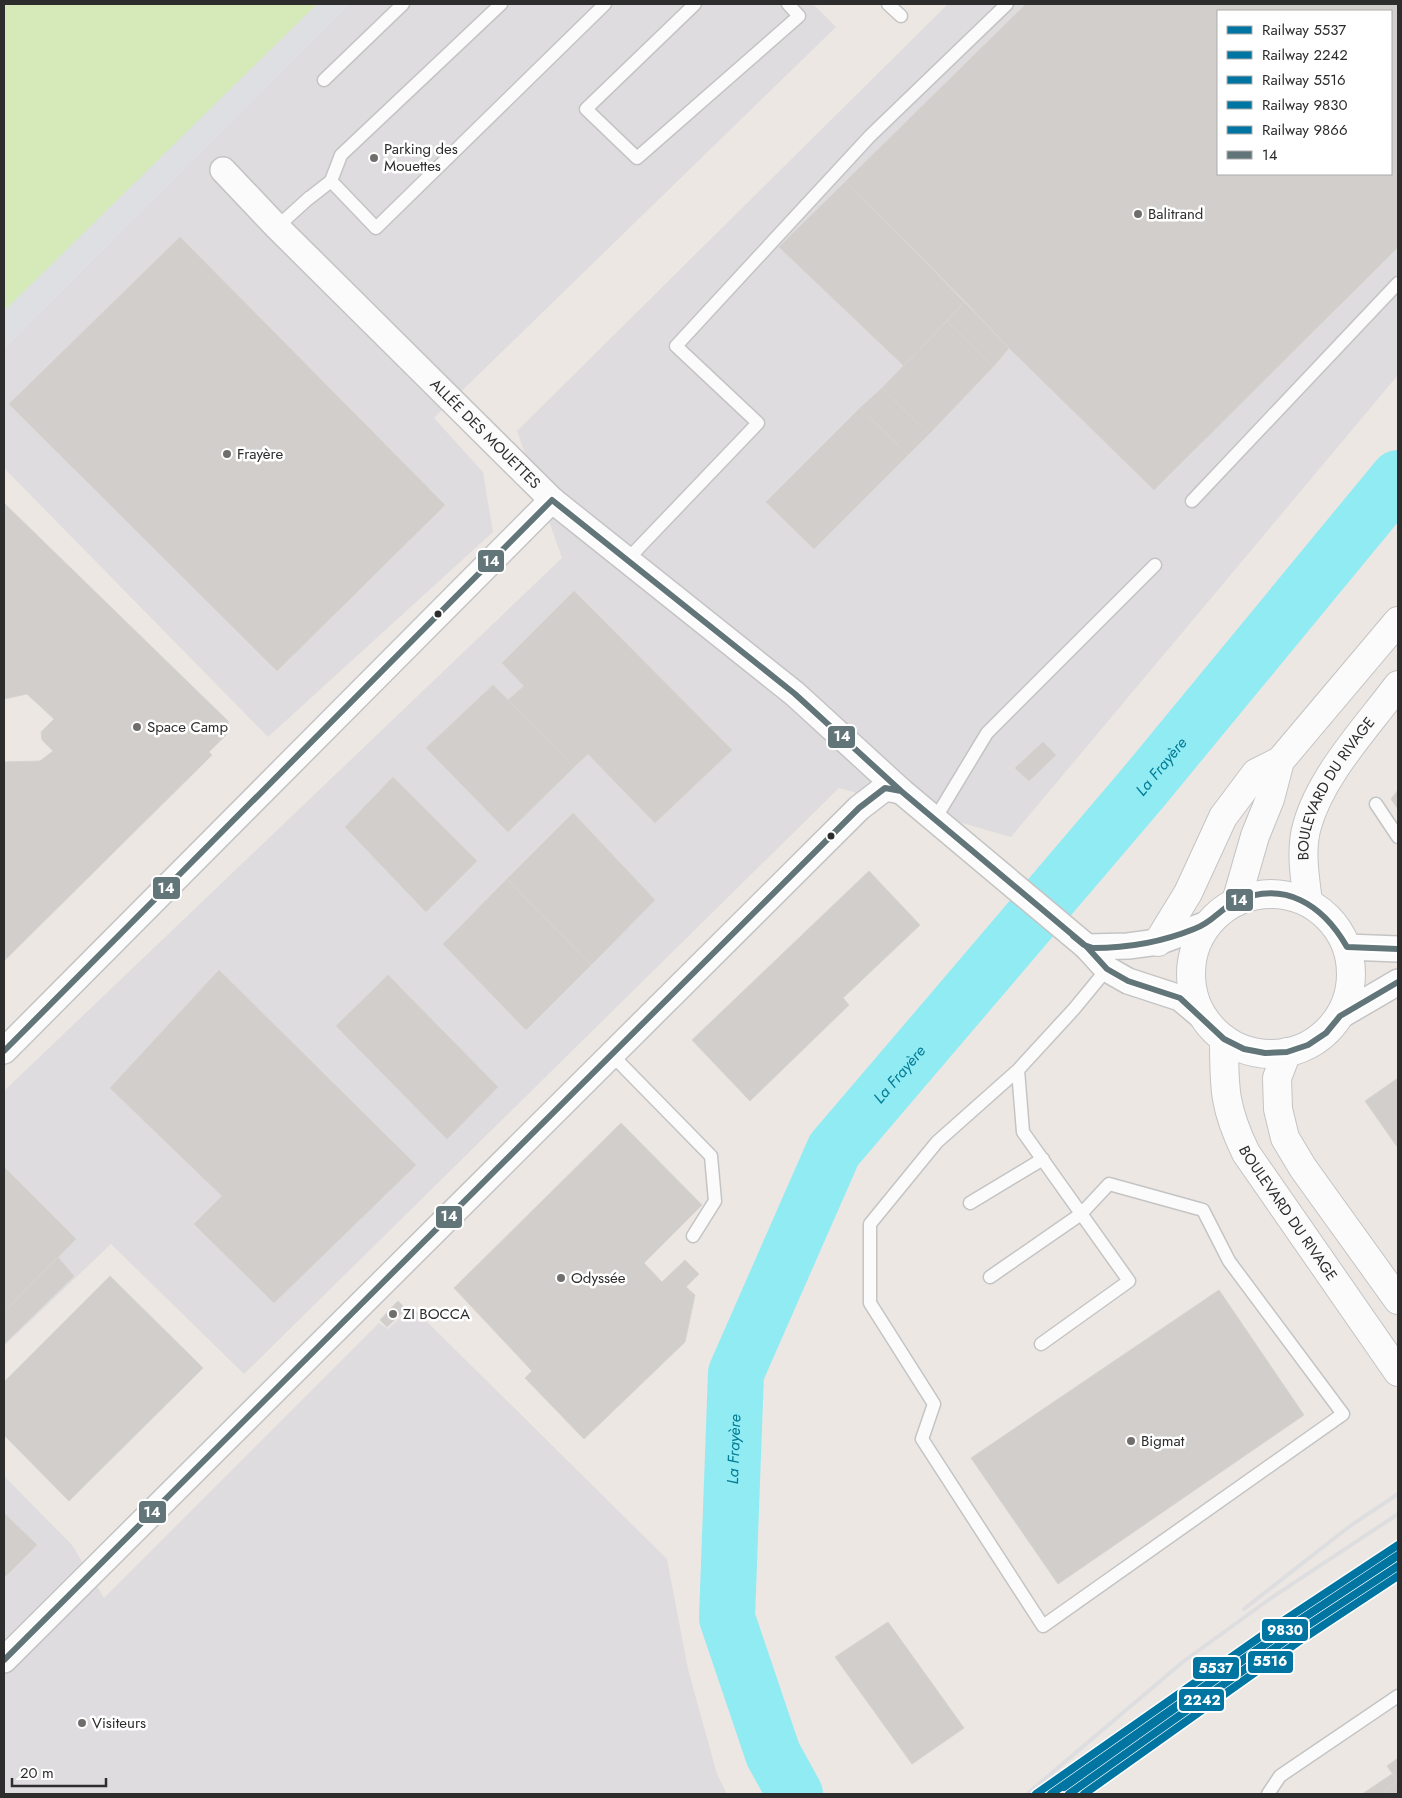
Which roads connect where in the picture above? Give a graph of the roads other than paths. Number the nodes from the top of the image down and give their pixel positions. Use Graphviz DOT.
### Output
graph roads {
  1 [pos="403,4"];
  2 [pos="501,4"];
  3 [pos="605,4"];
  4 [pos="694,4"];
  5 [pos="788,4"];
  6 [pos="888,4"];
  7 [pos="1007,4"];
  8 [pos="901,16"];
  9 [pos="324,80"];
  10 [pos="223,170"];
  11 [pos="331,181"];
  12 [pos="278,227"];
  13 [pos="1398,283"];
  14 [pos="552,500"];
  15 [pos="1192,501"];
  16 [pos="626,561"];
  17 [pos="1155,565"];
  18 [pos="1398,622"];
  19 [pos="1398,685"];
  20 [pos="1280,761"];
  21 [pos="901,791"];
  22 [pos="1376,804"];
  23 [pos="935,819"];
  24 [pos="1398,836"];
  25 [pos="1236,902"];
  26 [pos="1308,902"];
  27 [pos="1210,922"];
  28 [pos="1158,942"];
  29 [pos="1087,948"];
  30 [pos="1347,948"];
  31 [pos="1398,949"];
  32 [pos="1107,969"];
  33 [pos="1398,982"];
  34 [pos="1340,1016"];
  35 [pos="1205,1019"];
  36 [pos="1224,1039"];
  37 [pos="4,1052"];
  38 [pos="1287,1052"];
  39 [pos="612,1054"];
  40 [pos="1018,1070"];
  41 [pos="1043,1160"];
  42 [pos="970,1203"];
  43 [pos="1081,1214"];
  44 [pos="692,1236"];
  45 [pos="990,1278"];
  46 [pos="1398,1300"];
  47 [pos="1041,1344"];
  48 [pos="1398,1372"];
  49 [pos="4,1660"];
  50 [pos="1398,1696"];
  51 [pos="1268,1794"];
  1 -- 9 [label="lane"];
  2 -- 11 [label="lane"];
  3 -- 11 [label="lane"];
  4 -- 5 [label="lane"];
  6 -- 8 [label="lane"];
  7 -- 16 [label="lane"];
  10 -- 12 [label="street, ALLÉE DES MOUETTES"];
  11 -- 12 [label="lane"];
  12 -- 14 [label="street, ALLÉE DES MOUETTES"];
  13 -- 15 [label="lane"];
  14 -- 16 [label="street, ALLÉE DES MOUETTES"];
  14 -- 37 [label="street"];
  16 -- 21 [label="street, ALLÉE DES MOUETTES"];
  17 -- 23 [label="lane"];
  18 -- 20 [label="main road"];
  19 -- 26 [label="main road, BOULEVARD DU RIVAGE"];
  20 -- 25 [label="main road"];
  20 -- 28 [label="main road"];
  21 -- 23 [label="street, ALLÉE DES MOUETTES"];
  21 -- 39 [label="street"];
  22 -- 24 [label="lane"];
  23 -- 29 [label="street, ALLÉE DES MOUETTES"];
  25 -- 26 [label="main road"];
  25 -- 27 [label="main road"];
  26 -- 30 [label="main road"];
  27 -- 28 [label="street"];
  27 -- 35 [label="main road"];
  28 -- 29 [label="street"];
  29 -- 32 [label="street, ALLÉE DES MOUETTES"];
  30 -- 31 [label="street"];
  30 -- 34 [label="main road"];
  32 -- 35 [label="street, ALLÉE DES MOUETTES"];
  32 -- 40 [label="lane"];
  33 -- 34 [label="street"];
  34 -- 38 [label="main road"];
  35 -- 36 [label="main road"];
  36 -- 38 [label="main road"];
  36 -- 48 [label="main road, BOULEVARD DU RIVAGE"];
  38 -- 46 [label="main road"];
  39 -- 44 [label="lane"];
  39 -- 49 [label="street"];
  40 -- 41 [label="lane"];
  40 -- 43 [label="lane"];
  41 -- 42 [label="lane"];
  41 -- 43 [label="lane"];
  43 -- 45 [label="lane"];
  43 -- 47 [label="lane"];
  50 -- 51 [label="lane"];
}
